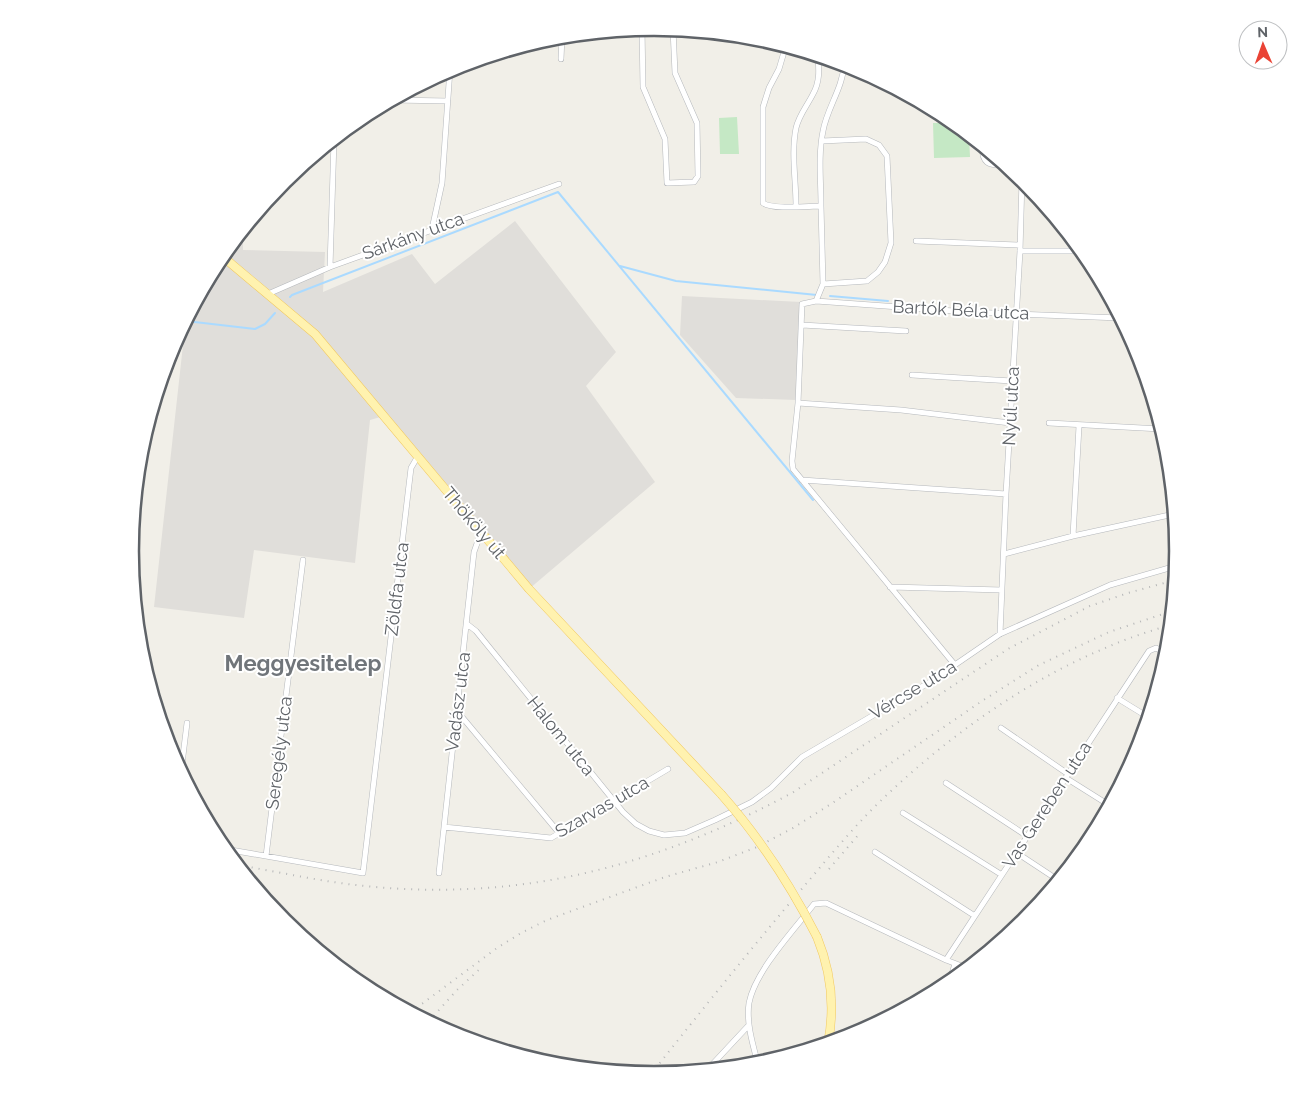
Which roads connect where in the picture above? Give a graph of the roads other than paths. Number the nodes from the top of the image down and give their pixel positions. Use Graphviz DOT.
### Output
graph roads {
  1 [pos="642,36"];
  2 [pos="673,37"];
  3 [pos="562,45"];
  4 [pos="784,53"];
  5 [pos="561,59"];
  6 [pos="818,64"];
  7 [pos="844,72"];
  8 [pos="449,78"];
  9 [pos="406,100"];
  10 [pos="448,101"];
  11 [pos="822,141"];
  12 [pos="334,149"];
  13 [pos="982,155"];
  14 [pos="995,166"];
  15 [pos="559,184"];
  16 [pos="1022,191"];
  17 [pos="796,206"];
  18 [pos="821,206"];
  19 [pos="432,229"];
  20 [pos="916,242"];
  21 [pos="1020,248"];
  22 [pos="1071,250"];
  23 [pos="229,261"];
  24 [pos="330,267"];
  25 [pos="823,284"];
  26 [pos="268,294"];
  27 [pos="816,301"];
  28 [pos="1016,313"];
  29 [pos="1113,318"];
  30 [pos="802,326"];
  31 [pos="906,331"];
  32 [pos="912,375"];
  33 [pos="1012,380"];
  34 [pos="798,403"];
  35 [pos="1010,423"];
  36 [pos="1049,423"];
  37 [pos="1079,426"];
  38 [pos="1154,429"];
  39 [pos="418,456"];
  40 [pos="802,480"];
  41 [pos="1006,494"];
  42 [pos="1168,515"];
  43 [pos="481,532"];
  44 [pos="1073,536"];
  45 [pos="1004,554"];
  46 [pos="303,560"];
  47 [pos="1168,568"];
  48 [pos="890,587"];
  49 [pos="1002,590"];
  50 [pos="467,624"];
  51 [pos="1000,634"];
  52 [pos="1159,650"];
  53 [pos="956,665"];
  54 [pos="1117,698"];
  55 [pos="1142,713"];
  56 [pos="456,714"];
  57 [pos="187,723"];
  58 [pos="1001,728"];
  59 [pos="183,758"];
  60 [pos="668,769"];
  61 [pos="1067,776"];
  62 [pos="946,783"];
  63 [pos="614,801"];
  64 [pos="1104,801"];
  65 [pos="903,813"];
  66 [pos="444,827"];
  67 [pos="560,834"];
  68 [pos="664,835"];
  69 [pos="1027,836"];
  70 [pos="236,851"];
  71 [pos="875,852"];
  72 [pos="1017,853"];
  73 [pos="266,856"];
  74 [pos="439,873"];
  75 [pos="1002,875"];
  76 [pos="1052,876"];
  77 [pos="975,916"];
  78 [pos="946,960"];
  79 [pos="955,964"];
  80 [pos="959,965"];
  81 [pos="953,969"];
  82 [pos="750,1025"];
  83 [pos="829,1035"];
  84 [pos="756,1055"];
  85 [pos="715,1062"];
  1 -- 2 [label="street"];
  3 -- 5 [label="street"];
  4 -- 17 [label="street"];
  6 -- 17 [label="street"];
  7 -- 11 [label="street"];
  8 -- 10 [label="street"];
  9 -- 10 [label="street"];
  10 -- 19 [label="street"];
  11 -- 18 [label="street"];
  11 -- 25 [label="street"];
  12 -- 24 [label="street"];
  13 -- 14 [label="street"];
  15 -- 19 [label="street, Sárkány utca"];
  16 -- 21 [label="street, Nyúl utca"];
  17 -- 18 [label="street"];
  18 -- 25 [label="street"];
  19 -- 24 [label="street, Sárkány utca"];
  20 -- 21 [label="street"];
  21 -- 22 [label="street"];
  21 -- 28 [label="street, Nyúl utca"];
  23 -- 26 [label="main road, Thököly út"];
  24 -- 26 [label="street, Sárkány utca"];
  25 -- 27 [label="street"];
  26 -- 39 [label="main road, Thököly út"];
  27 -- 28 [label="street, Bartók Béla utca"];
  27 -- 30 [label="street, Bartók Béla utca"];
  28 -- 29 [label="street, Bartók Béla utca"];
  28 -- 33 [label="street, Nyúl utca"];
  30 -- 31 [label="street"];
  30 -- 34 [label="street"];
  32 -- 33 [label="street"];
  33 -- 35 [label="street, Nyúl utca"];
  34 -- 35 [label="street"];
  34 -- 40 [label="street"];
  35 -- 41 [label="street, Nyúl utca"];
  36 -- 37 [label="street"];
  37 -- 38 [label="street"];
  37 -- 44 [label="street"];
  39 -- 43 [label="main road, Thököly út"];
  39 -- 73 [label="street, Zöldfa utca"];
  40 -- 41 [label="street"];
  40 -- 48 [label="street"];
  41 -- 45 [label="street, Nyúl utca"];
  42 -- 44 [label="street"];
  43 -- 50 [label="street, Vadász utca"];
  43 -- 83 [label="main road, Thököly út, bridge"];
  44 -- 45 [label="street"];
  45 -- 49 [label="street, Nyúl utca"];
  46 -- 73 [label="street, Seregély utca"];
  47 -- 51 [label="street, Vércse utca"];
  48 -- 49 [label="street"];
  48 -- 53 [label="street"];
  49 -- 51 [label="street, Nyúl utca"];
  50 -- 56 [label="street, Vadász utca"];
  50 -- 63 [label="street, Halom utca"];
  51 -- 53 [label="street, Vércse utca"];
  52 -- 54 [label="street, Vas Gereben utca"];
  53 -- 68 [label="street, Vércse utca"];
  54 -- 55 [label="street"];
  54 -- 61 [label="street, Vas Gereben utca"];
  56 -- 66 [label="street, Vadász utca"];
  56 -- 67 [label="street"];
  57 -- 59 [label="street"];
  58 -- 61 [label="street"];
  60 -- 63 [label="street, Szarvas utca"];
  61 -- 64 [label="street"];
  61 -- 69 [label="street, Vas Gereben utca"];
  62 -- 69 [label="street"];
  63 -- 67 [label="street, Szarvas utca"];
  63 -- 68 [label="street, Halom utca"];
  65 -- 75 [label="street"];
  66 -- 67 [label="street, Szarvas utca"];
  66 -- 74 [label="street, Vadász utca"];
  69 -- 72 [label="street, Vas Gereben utca"];
  70 -- 73 [label="street"];
  71 -- 77 [label="street"];
  72 -- 75 [label="street, Vas Gereben utca"];
  72 -- 76 [label="street"];
  75 -- 77 [label="street, Vas Gereben utca"];
  77 -- 78 [label="street, Vas Gereben utca"];
  78 -- 79 [label="street"];
  78 -- 82 [label="street"];
  79 -- 80 [label="street"];
  79 -- 81 [label="street"];
  82 -- 84 [label="street"];
  82 -- 85 [label="street"];
}
